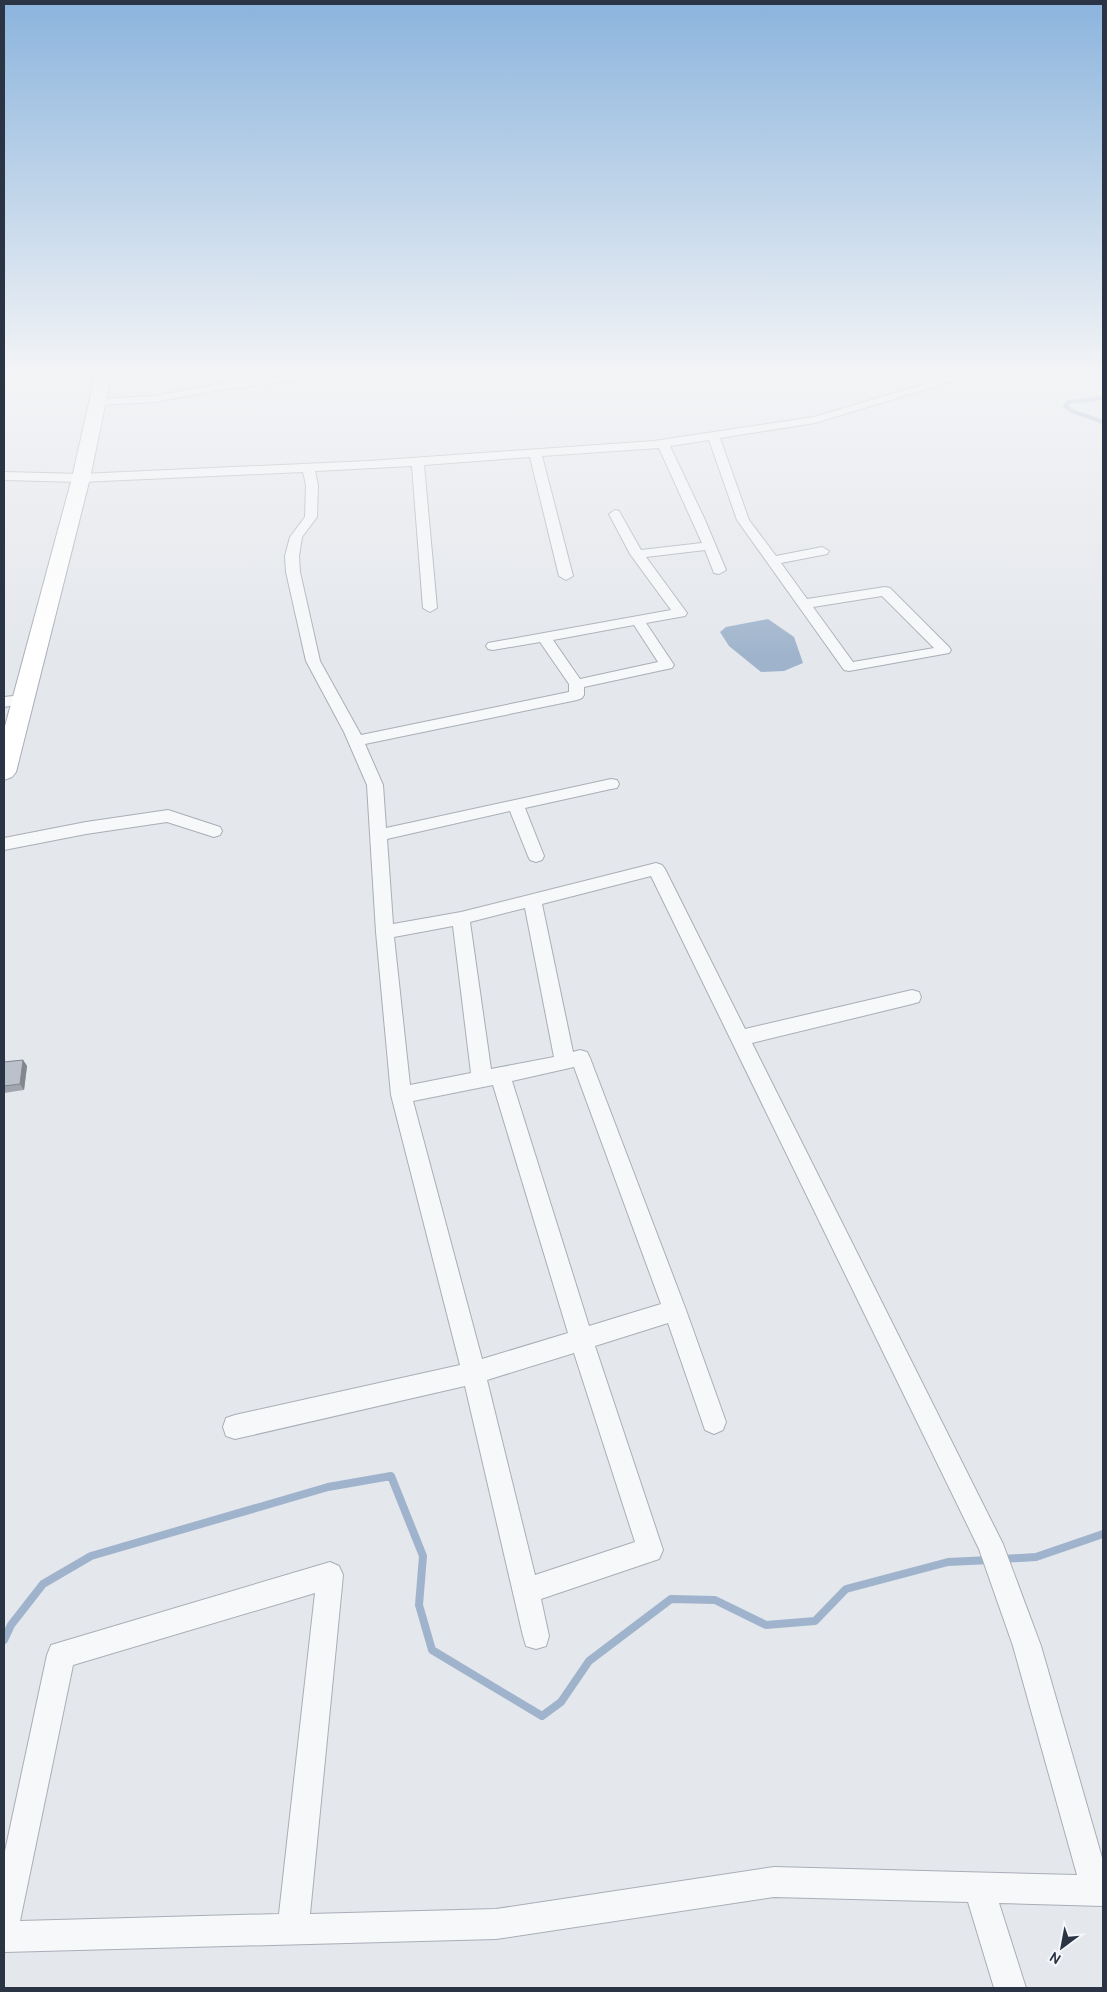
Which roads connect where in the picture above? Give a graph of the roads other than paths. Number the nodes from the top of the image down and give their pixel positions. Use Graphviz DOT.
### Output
graph roads {
  1 [pos="308,468"];
  2 [pos="82,469"];
  3 [pos="286,469"];
  4 [pos="419,469"];
  5 [pos="539,469"];
  6 [pos="675,469"];
  7 [pos="725,469"];
  8 [pos="4,476"];
  9 [pos="80,478"];
  10 [pos="615,514"];
  11 [pos="709,546"];
  12 [pos="822,551"];
  13 [pos="637,554"];
  14 [pos="773,561"];
  15 [pos="719,570"];
  16 [pos="566,576"];
  17 [pos="804,604"];
  18 [pos="430,608"];
  19 [pos="638,621"];
  20 [pos="544,637"];
  21 [pos="493,646"];
  22 [pos="576,684"];
  23 [pos="13,701"];
  24 [pos="356,741"];
  25 [pos="4,772"];
  26 [pos="611,784"];
  27 [pos="516,805"];
  28 [pos="214,830"];
  29 [pos="378,835"];
  30 [pos="4,844"];
  31 [pos="536,856"];
  32 [pos="532,900"];
  33 [pos="461,918"];
  34 [pos="385,932"];
  35 [pos="912,997"];
  36 [pos="740,1038"];
  37 [pos="565,1062"];
  38 [pos="491,1077"];
  39 [pos="401,1095"];
  40 [pos="676,1310"];
  41 [pos="581,1339"];
  42 [pos="474,1374"];
  43 [pos="714,1422"];
  44 [pos="235,1427"];
  45 [pos="524,1592"];
  46 [pos="536,1636"];
  47 [pos="979,1888"];
  48 [pos="1100,1891"];
  49 [pos="4,1926"];
  50 [pos="294,1930"];
  51 [pos="4,1937"];
  52 [pos="1010,1988"];
  1 -- 24 [label="street"];
  2 -- 9 [label="main road"];
  3 -- 9 [label="street"];
  4 -- 18 [label="street"];
  5 -- 16 [label="street"];
  6 -- 11 [label="street"];
  7 -- 14 [label="street"];
  8 -- 9 [label="street"];
  9 -- 23 [label="main road"];
  10 -- 13 [label="street"];
  11 -- 13 [label="street"];
  11 -- 15 [label="street"];
  12 -- 14 [label="street"];
  13 -- 19 [label="street"];
  14 -- 17 [label="street"];
  17 -- 17 [label="street"];
  19 -- 20 [label="street"];
  19 -- 22 [label="street"];
  20 -- 21 [label="street"];
  20 -- 22 [label="street"];
  22 -- 24 [label="street"];
  23 -- 25 [label="main road"];
  24 -- 29 [label="street"];
  26 -- 27 [label="street"];
  27 -- 29 [label="street"];
  27 -- 31 [label="street"];
  28 -- 30 [label="street"];
  29 -- 34 [label="street"];
  32 -- 33 [label="street"];
  32 -- 36 [label="street"];
  32 -- 37 [label="street"];
  33 -- 34 [label="street"];
  33 -- 38 [label="street"];
  34 -- 39 [label="street"];
  35 -- 36 [label="street"];
  36 -- 48 [label="street"];
  37 -- 38 [label="street"];
  37 -- 40 [label="street"];
  38 -- 39 [label="street"];
  38 -- 41 [label="street"];
  39 -- 42 [label="street"];
  40 -- 41 [label="street"];
  40 -- 43 [label="street"];
  41 -- 42 [label="street"];
  41 -- 45 [label="street"];
  42 -- 44 [label="street"];
  42 -- 45 [label="street"];
  45 -- 46 [label="street"];
  47 -- 48 [label="street"];
  47 -- 50 [label="street"];
  47 -- 52 [label="street"];
  49 -- 50 [label="street"];
  50 -- 51 [label="street"];
}
